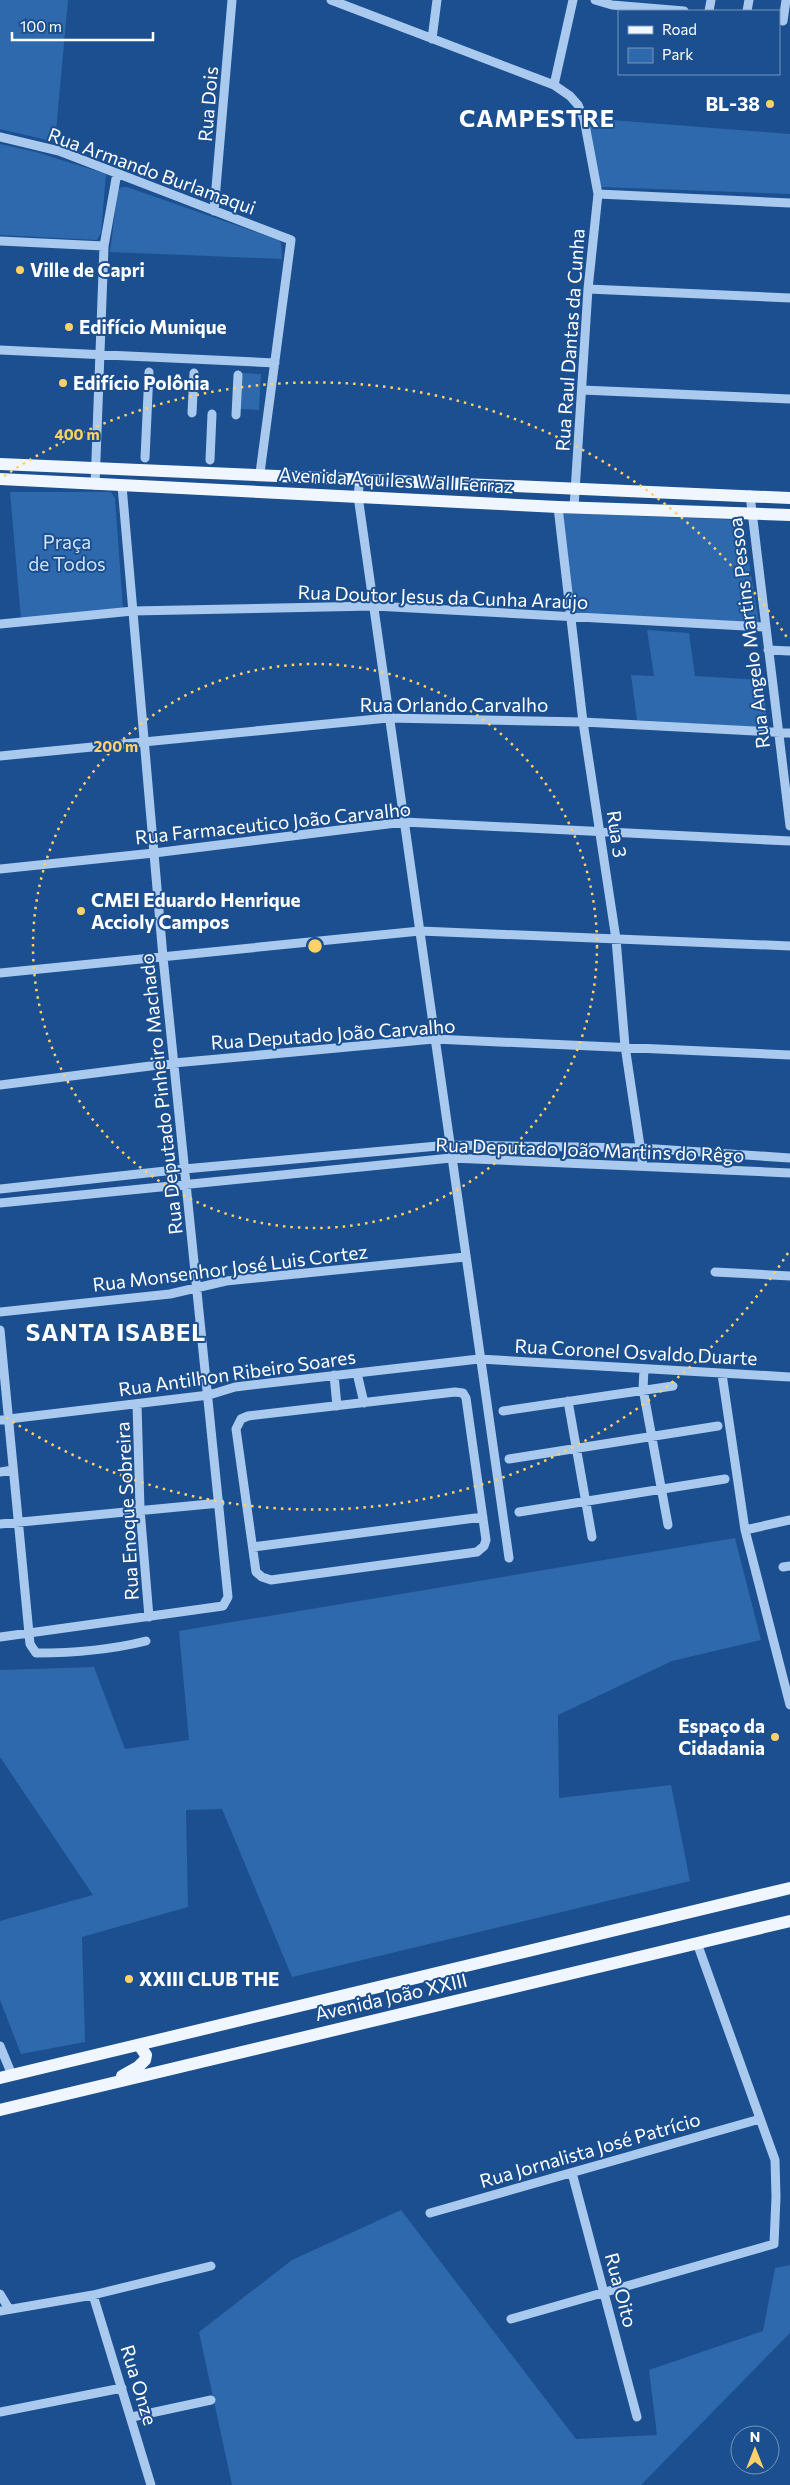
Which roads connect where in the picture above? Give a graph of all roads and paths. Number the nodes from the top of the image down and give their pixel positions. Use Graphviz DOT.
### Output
graph roads {
  1 [pos="232,0"];
  2 [pos="332,0"];
  3 [pos="437,0"];
  4 [pos="574,0"];
  5 [pos="595,0"];
  6 [pos="786,0"];
  7 [pos="647,4"];
  8 [pos="679,10"];
  9 [pos="784,21"];
  10 [pos="432,39"];
  11 [pos="554,85"];
  12 [pos="0,136"];
  13 [pos="117,173"];
  14 [pos="598,194"];
  15 [pos="790,203"];
  16 [pos="214,211"];
  17 [pos="0,241"];
  18 [pos="104,246"];
  19 [pos="588,290"];
  20 [pos="790,298"];
  21 [pos="0,350"];
  22 [pos="101,357"];
  23 [pos="275,363"];
  24 [pos="149,372"];
  25 [pos="194,373"];
  26 [pos="238,375"];
  27 [pos="582,390"];
  28 [pos="790,399"];
  29 [pos="192,413"];
  30 [pos="212,414"];
  31 [pos="236,415"];
  32 [pos="145,458"];
  33 [pos="210,460"];
  34 [pos="0,464"];
  35 [pos="96,468"];
  36 [pos="260,474"];
  37 [pos="360,478"];
  38 [pos="0,479"];
  39 [pos="95,484"];
  40 [pos="122,486"];
  41 [pos="577,489"];
  42 [pos="358,496"];
  43 [pos="750,496"];
  44 [pos="790,498"];
  45 [pos="558,506"];
  46 [pos="574,506"];
  47 [pos="750,512"];
  48 [pos="790,515"];
  49 [pos="374,606"];
  50 [pos="133,611"];
  51 [pos="572,617"];
  52 [pos="0,624"];
  53 [pos="764,627"];
  54 [pos="768,650"];
  55 [pos="790,651"];
  56 [pos="388,718"];
  57 [pos="583,722"];
  58 [pos="777,732"];
  59 [pos="790,733"];
  60 [pos="144,742"];
  61 [pos="0,756"];
  62 [pos="404,822"];
  63 [pos="790,826"];
  64 [pos="600,831"];
  65 [pos="790,841"];
  66 [pos="154,853"];
  67 [pos="0,868"];
  68 [pos="420,931"];
  69 [pos="616,939"];
  70 [pos="790,946"];
  71 [pos="163,957"];
  72 [pos="0,973"];
  73 [pos="434,1039"];
  74 [pos="625,1046"];
  75 [pos="790,1055"];
  76 [pos="174,1063"];
  77 [pos="0,1085"];
  78 [pos="449,1145"];
  79 [pos="640,1148"];
  80 [pos="452,1158"];
  81 [pos="790,1158"];
  82 [pos="643,1166"];
  83 [pos="184,1169"];
  84 [pos="790,1173"];
  85 [pos="187,1184"];
  86 [pos="0,1189"];
  87 [pos="0,1203"];
  88 [pos="465,1257"];
  89 [pos="715,1272"];
  90 [pos="790,1276"];
  91 [pos="198,1288"];
  92 [pos="0,1312"];
  93 [pos="0,1330"];
  94 [pos="480,1359"];
  95 [pos="644,1369"];
  96 [pos="358,1373"];
  97 [pos="722,1374"];
  98 [pos="334,1376"];
  99 [pos="790,1378"];
  100 [pos="673,1386"];
  101 [pos="642,1389"];
  102 [pos="209,1395"];
  103 [pos="568,1401"];
  104 [pos="364,1403"];
  105 [pos="137,1404"];
  106 [pos="338,1406"];
  107 [pos="503,1411"];
  108 [pos="4,1420"];
  109 [pos="718,1426"];
  110 [pos="652,1437"];
  111 [pos="577,1448"];
  112 [pos="509,1459"];
  113 [pos="13,1470"];
  114 [pos="0,1472"];
  115 [pos="725,1479"];
  116 [pos="661,1489"];
  117 [pos="586,1501"];
  118 [pos="220,1503"];
  119 [pos="140,1509"];
  120 [pos="519,1512"];
  121 [pos="483,1517"];
  122 [pos="790,1520"];
  123 [pos="18,1522"];
  124 [pos="0,1524"];
  125 [pos="668,1525"];
  126 [pos="745,1530"];
  127 [pos="592,1537"];
  128 [pos="253,1547"];
  129 [pos="509,1558"];
  130 [pos="149,1617"];
  131 [pos="28,1634"];
  132 [pos="0,1637"];
  133 [pos="146,1641"];
  134 [pos="790,1668"];
  135 [pos="780,1670"];
  136 [pos="790,1705"];
  137 [pos="790,1889"];
  138 [pos="790,1921"];
  139 [pos="697,1944"];
  140 [pos="140,2045"];
  141 [pos="0,2046"];
  142 [pos="6,2077"];
  143 [pos="114,2082"];
  144 [pos="0,2110"];
  145 [pos="760,2119"];
  146 [pos="572,2172"];
  147 [pos="430,2213"];
  148 [pos="211,2266"];
  149 [pos="605,2292"];
  150 [pos="0,2294"];
  151 [pos="93,2295"];
  152 [pos="5,2310"];
  153 [pos="511,2319"];
  154 [pos="122,2388"];
  155 [pos="211,2400"];
  156 [pos="0,2412"];
  157 [pos="132,2417"];
  158 [pos="637,2417"];
  159 [pos="152,2485"];
  1 -- 16 [label="street, Rua Dois"];
  2 -- 10 [label="street, Rua Raul Dantas da Cunha"];
  3 -- 10 [label="street"];
  4 -- 11 [label="street"];
  5 -- 7 [label="street"];
  6 -- 9 [label="street"];
  7 -- 8 [label="street"];
  10 -- 11 [label="street, Rua Raul Dantas da Cunha"];
  11 -- 14 [label="street, Rua Raul Dantas da Cunha"];
  12 -- 13 [label="street, Rua Armando Burlamaqui"];
  13 -- 16 [label="street, Rua Armando Burlamaqui"];
  13 -- 18 [label="street"];
  14 -- 15 [label="street"];
  14 -- 19 [label="street, Rua Raul Dantas da Cunha"];
  16 -- 23 [label="street, Rua Armando Burlamaqui"];
  17 -- 18 [label="street"];
  18 -- 22 [label="street"];
  19 -- 20 [label="street"];
  19 -- 27 [label="street, Rua Raul Dantas da Cunha"];
  21 -- 22 [label="street"];
  22 -- 23 [label="street"];
  22 -- 35 [label="street"];
  23 -- 36 [label="street"];
  24 -- 32 [label="street"];
  25 -- 29 [label="street"];
  26 -- 31 [label="street"];
  27 -- 28 [label="street"];
  27 -- 41 [label="street, Rua Raul Dantas da Cunha"];
  30 -- 33 [label="street"];
  34 -- 35 [label="main road, Avenida Aquiles Wall Ferraz"];
  35 -- 36 [label="main road, Avenida Aquiles Wall Ferraz"];
  35 -- 39 [label="street"];
  36 -- 37 [label="main road, Avenida Aquiles Wall Ferraz"];
  37 -- 41 [label="main road, Avenida Aquiles Wall Ferraz"];
  37 -- 42 [label="street"];
  38 -- 39 [label="main road, Avenida Aquiles Wall Ferraz"];
  39 -- 40 [label="main road, Avenida Aquiles Wall Ferraz"];
  40 -- 42 [label="main road, Avenida Aquiles Wall Ferraz"];
  40 -- 50 [label="street, Rua Deputado Pinheiro Machado"];
  41 -- 43 [label="main road, Avenida Aquiles Wall Ferraz"];
  41 -- 46 [label="street, Rua Raul Dantas da Cunha"];
  42 -- 45 [label="main road, Avenida Aquiles Wall Ferraz"];
  42 -- 49 [label="street"];
  43 -- 44 [label="main road, Avenida Aquiles Wall Ferraz"];
  43 -- 47 [label="street, Rua Angelo Martins Pessoa"];
  45 -- 46 [label="main road, Avenida Aquiles Wall Ferraz"];
  45 -- 51 [label="street, Rua 3"];
  46 -- 47 [label="main road, Avenida Aquiles Wall Ferraz"];
  47 -- 48 [label="main road, Avenida Aquiles Wall Ferraz"];
  47 -- 53 [label="street, Rua Angelo Martins Pessoa"];
  49 -- 50 [label="street, Rua Doutor Jesus da Cunha Araújo"];
  49 -- 51 [label="street, Rua Doutor Jesus da Cunha Araújo"];
  49 -- 56 [label="street"];
  50 -- 52 [label="street, Rua Doutor Jesus da Cunha Araújo"];
  50 -- 60 [label="street, Rua Deputado Pinheiro Machado"];
  51 -- 53 [label="street, Rua Doutor Jesus da Cunha Araújo"];
  51 -- 57 [label="street, Rua 3"];
  53 -- 54 [label="street, Rua Angelo Martins Pessoa"];
  54 -- 55 [label="street"];
  54 -- 58 [label="street, Rua Angelo Martins Pessoa"];
  56 -- 57 [label="street, Rua Orlando Carvalho"];
  56 -- 60 [label="street, Rua Orlando Carvalho"];
  56 -- 62 [label="street"];
  57 -- 58 [label="street, Rua Orlando Carvalho"];
  57 -- 64 [label="street, Rua 3"];
  58 -- 59 [label="street, Rua Orlando Carvalho"];
  58 -- 63 [label="street, Rua Angelo Martins Pessoa"];
  60 -- 61 [label="street, Rua Orlando Carvalho"];
  60 -- 66 [label="street, Rua Deputado Pinheiro Machado"];
  62 -- 64 [label="street, Rua Farmaceutico João Carvalho"];
  62 -- 66 [label="street, Rua Farmaceutico João Carvalho"];
  62 -- 68 [label="street"];
  64 -- 65 [label="street, Rua Farmaceutico João Carvalho"];
  64 -- 69 [label="street, Rua 3"];
  66 -- 67 [label="street, Rua Farmaceutico João Carvalho"];
  66 -- 71 [label="street, Rua Deputado Pinheiro Machado"];
  68 -- 69 [label="street"];
  68 -- 71 [label="street"];
  68 -- 73 [label="street"];
  69 -- 70 [label="street"];
  69 -- 74 [label="street, Rua 3"];
  71 -- 72 [label="street"];
  71 -- 76 [label="street, Rua Deputado Pinheiro Machado"];
  73 -- 74 [label="street, Rua Deputado João Carvalho"];
  73 -- 76 [label="street, Rua Deputado João Carvalho"];
  73 -- 78 [label="street"];
  74 -- 75 [label="street, Rua Deputado João Carvalho"];
  74 -- 79 [label="street, Rua 3"];
  76 -- 77 [label="street, Rua Deputado João Carvalho"];
  76 -- 83 [label="street, Rua Deputado Pinheiro Machado"];
  78 -- 79 [label="street, Rua Deputado João Martins do Rêgo"];
  78 -- 80 [label="street"];
  78 -- 83 [label="street, Rua Deputado João Martins do Rêgo"];
  79 -- 81 [label="street, Rua Deputado João Martins do Rêgo"];
  79 -- 82 [label="street, Rua 3"];
  80 -- 82 [label="street, Rua Deputado João Martins do Rêgo"];
  80 -- 85 [label="street, Rua Deputado João Martins do Rêgo"];
  80 -- 88 [label="street"];
  82 -- 84 [label="street, Rua Deputado João Martins do Rêgo"];
  83 -- 85 [label="street, Rua Deputado Pinheiro Machado"];
  83 -- 86 [label="street, Rua Deputado João Martins do Rêgo"];
  85 -- 87 [label="street, Rua Deputado João Martins do Rêgo"];
  85 -- 91 [label="street, Rua Deputado Pinheiro Machado"];
  88 -- 91 [label="street, Rua Monsenhor José Luis Cortez"];
  88 -- 94 [label="street"];
  89 -- 90 [label="street"];
  91 -- 92 [label="street, Rua Monsenhor José Luis Cortez"];
  91 -- 102 [label="street, Rua Deputado Pinheiro Machado"];
  93 -- 108 [label="street"];
  94 -- 95 [label="street, Rua Coronel Osvaldo Duarte"];
  94 -- 96 [label="street, Rua Antilhon Ribeiro Soares"];
  94 -- 129 [label="street"];
  95 -- 97 [label="street, Rua Coronel Osvaldo Duarte"];
  95 -- 101 [label="street"];
  96 -- 98 [label="street, Rua Antilhon Ribeiro Soares"];
  96 -- 104 [label="street"];
  97 -- 99 [label="street, Rua Coronel Osvaldo Duarte"];
  97 -- 126 [label="street"];
  98 -- 102 [label="street, Rua Antilhon Ribeiro Soares"];
  98 -- 106 [label="street"];
  100 -- 101 [label="street"];
  101 -- 103 [label="street"];
  101 -- 110 [label="street"];
  102 -- 105 [label="street, Rua Antilhon Ribeiro Soares"];
  102 -- 118 [label="street, Rua Deputado Pinheiro Machado"];
  103 -- 107 [label="street"];
  103 -- 111 [label="street"];
  104 -- 106 [label="street"];
  104 -- 121 [label="street"];
  105 -- 108 [label="street, Rua Antilhon Ribeiro Soares"];
  105 -- 119 [label="street, Rua Enoque Sobreira"];
  106 -- 128 [label="street"];
  108 -- 113 [label="street"];
  109 -- 110 [label="street"];
  110 -- 111 [label="street"];
  110 -- 116 [label="street"];
  111 -- 112 [label="street"];
  111 -- 117 [label="street"];
  113 -- 114 [label="street"];
  113 -- 123 [label="street"];
  115 -- 116 [label="street"];
  116 -- 117 [label="street"];
  116 -- 125 [label="street"];
  117 -- 120 [label="street"];
  117 -- 127 [label="street"];
  118 -- 119 [label="street"];
  118 -- 130 [label="street, Rua Deputado Pinheiro Machado"];
  119 -- 123 [label="street"];
  119 -- 130 [label="street, Rua Enoque Sobreira"];
  121 -- 128 [label="street"];
  121 -- 128 [label="street"];
  122 -- 126 [label="street"];
  123 -- 124 [label="street"];
  123 -- 131 [label="street"];
  126 -- 135 [label="street"];
  130 -- 131 [label="street"];
  131 -- 132 [label="street"];
  131 -- 133 [label="street"];
  134 -- 135 [label="street"];
  135 -- 136 [label="street"];
  137 -- 140 [label="main road, Avenida João XXIII"];
  138 -- 139 [label="main road, Avenida João XXIII"];
  139 -- 143 [label="main road, Avenida João XXIII"];
  139 -- 145 [label="street"];
  140 -- 142 [label="main road, Avenida João XXIII"];
  140 -- 143 [label="main road"];
  141 -- 142 [label="street"];
  143 -- 144 [label="main road, Avenida João XXIII"];
  145 -- 146 [label="street, Rua Jornalista José Patrício"];
  145 -- 149 [label="street"];
  146 -- 147 [label="street, Rua Jornalista José Patrício"];
  146 -- 149 [label="street, Rua Oito"];
  148 -- 151 [label="street"];
  149 -- 153 [label="street"];
  149 -- 158 [label="street, Rua Oito"];
  150 -- 152 [label="street"];
  151 -- 152 [label="street"];
  151 -- 154 [label="street, Rua Onze"];
  154 -- 156 [label="street"];
  154 -- 157 [label="street, Rua Onze"];
  155 -- 157 [label="street"];
  157 -- 159 [label="street, Rua Onze"];
}
